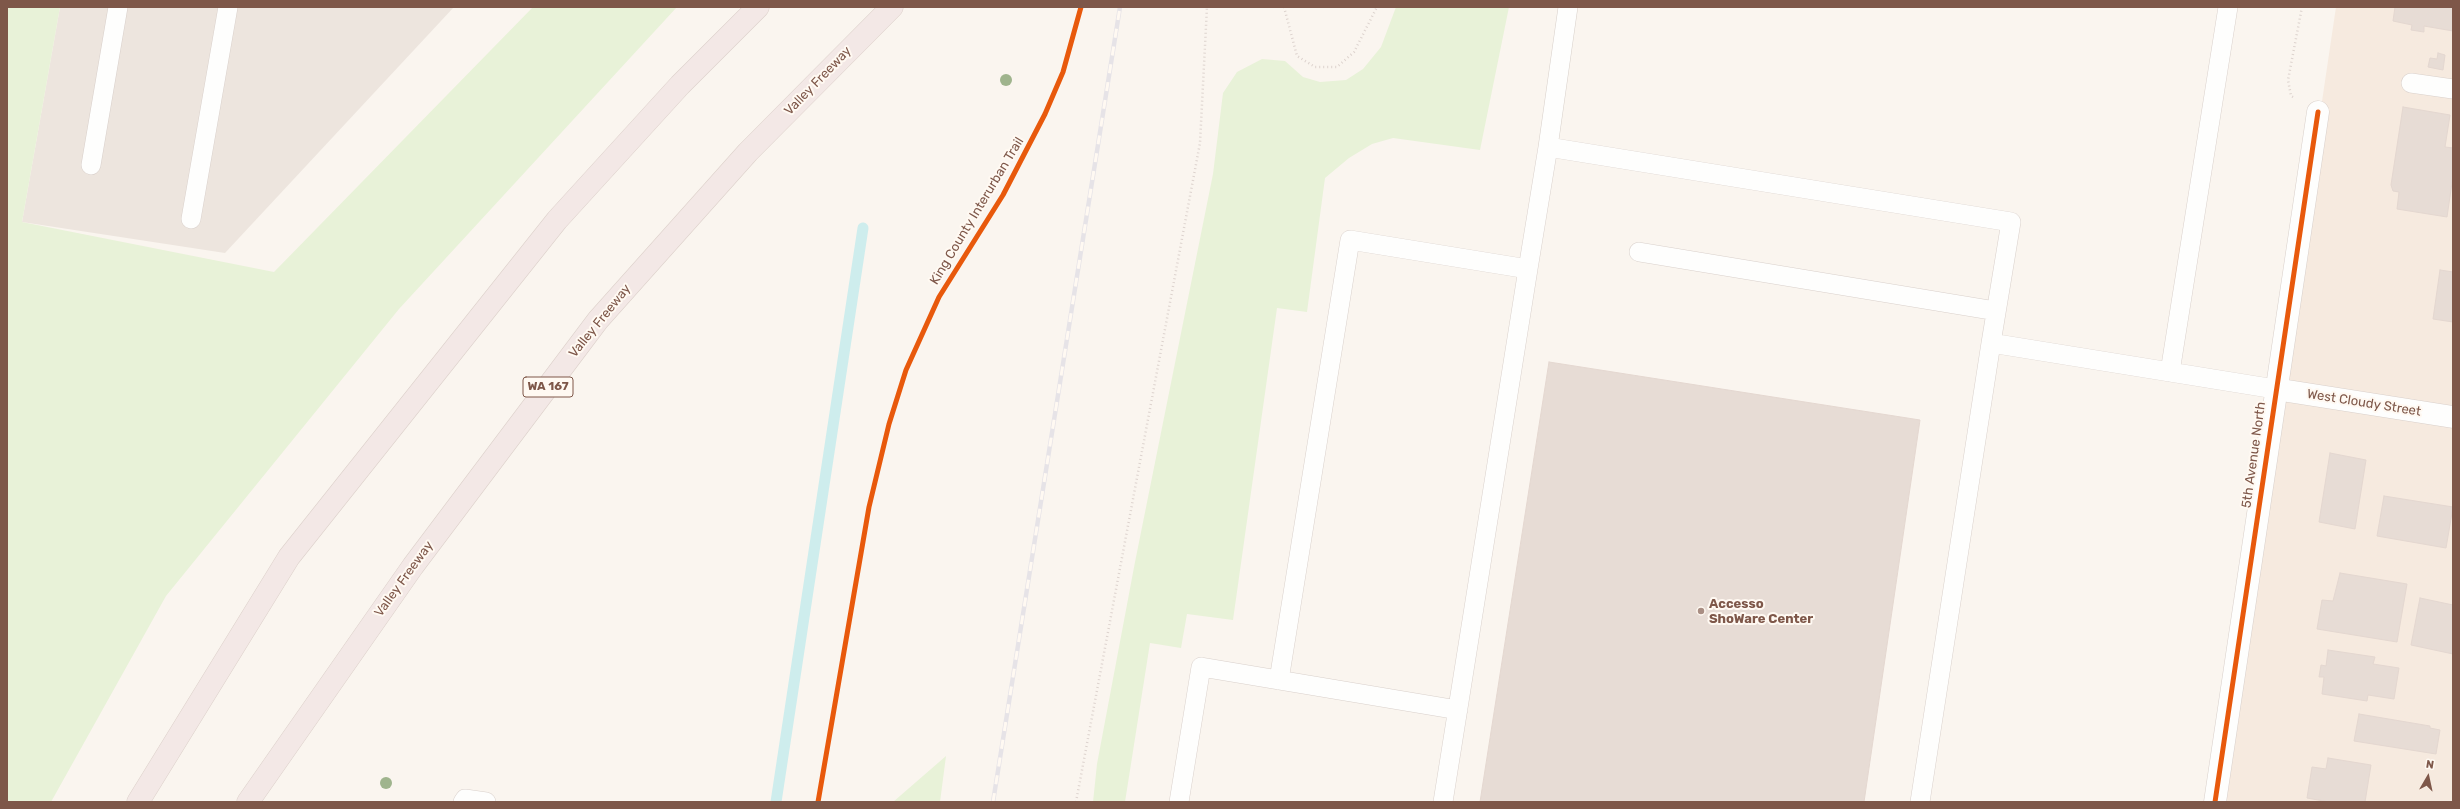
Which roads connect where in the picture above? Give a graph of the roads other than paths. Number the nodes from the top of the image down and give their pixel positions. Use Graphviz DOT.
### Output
graph roads {
  1 [pos="118,7"];
  2 [pos="228,7"];
  3 [pos="758,7"];
  4 [pos="892,7"];
  5 [pos="1568,7"];
  6 [pos="2228,7"];
  7 [pos="2411,83"];
  8 [pos="2453,89"];
  9 [pos="2318,112"];
  10 [pos="1548,147"];
  11 [pos="92,165"];
  12 [pos="191,219"];
  13 [pos="1639,252"];
  14 [pos="1528,269"];
  15 [pos="1996,311"];
  16 [pos="1991,343"];
  17 [pos="2170,372"];
  18 [pos="2275,389"];
  19 [pos="2453,417"];
  20 [pos="1279,680"];
  21 [pos="1458,710"];
  22 [pos="138,802"];
  23 [pos="248,802"];
  24 [pos="462,802"];
  25 [pos="486,802"];
  26 [pos="1179,802"];
  27 [pos="1443,802"];
  28 [pos="1920,802"];
  29 [pos="2215,802"];
  1 -- 11 [label="lane"];
  2 -- 12 [label="lane"];
  3 -- 22 [label="highway"];
  4 -- 23 [label="highway, Valley Freeway / WA 167"];
  5 -- 10 [label="lane"];
  6 -- 17 [label="lane"];
  7 -- 8 [label="lane"];
  9 -- 18 [label="street, 5th Avenue North"];
  10 -- 14 [label="lane"];
  10 -- 15 [label="lane"];
  13 -- 15 [label="lane"];
  14 -- 20 [label="lane"];
  14 -- 21 [label="lane"];
  15 -- 16 [label="lane"];
  16 -- 17 [label="lane"];
  16 -- 28 [label="lane"];
  17 -- 18 [label="lane"];
  18 -- 19 [label="street, West Cloudy Street"];
  18 -- 29 [label="street, 5th Avenue North"];
  20 -- 21 [label="lane"];
  20 -- 26 [label="lane"];
  21 -- 27 [label="lane"];
  24 -- 25 [label="lane"];
}
